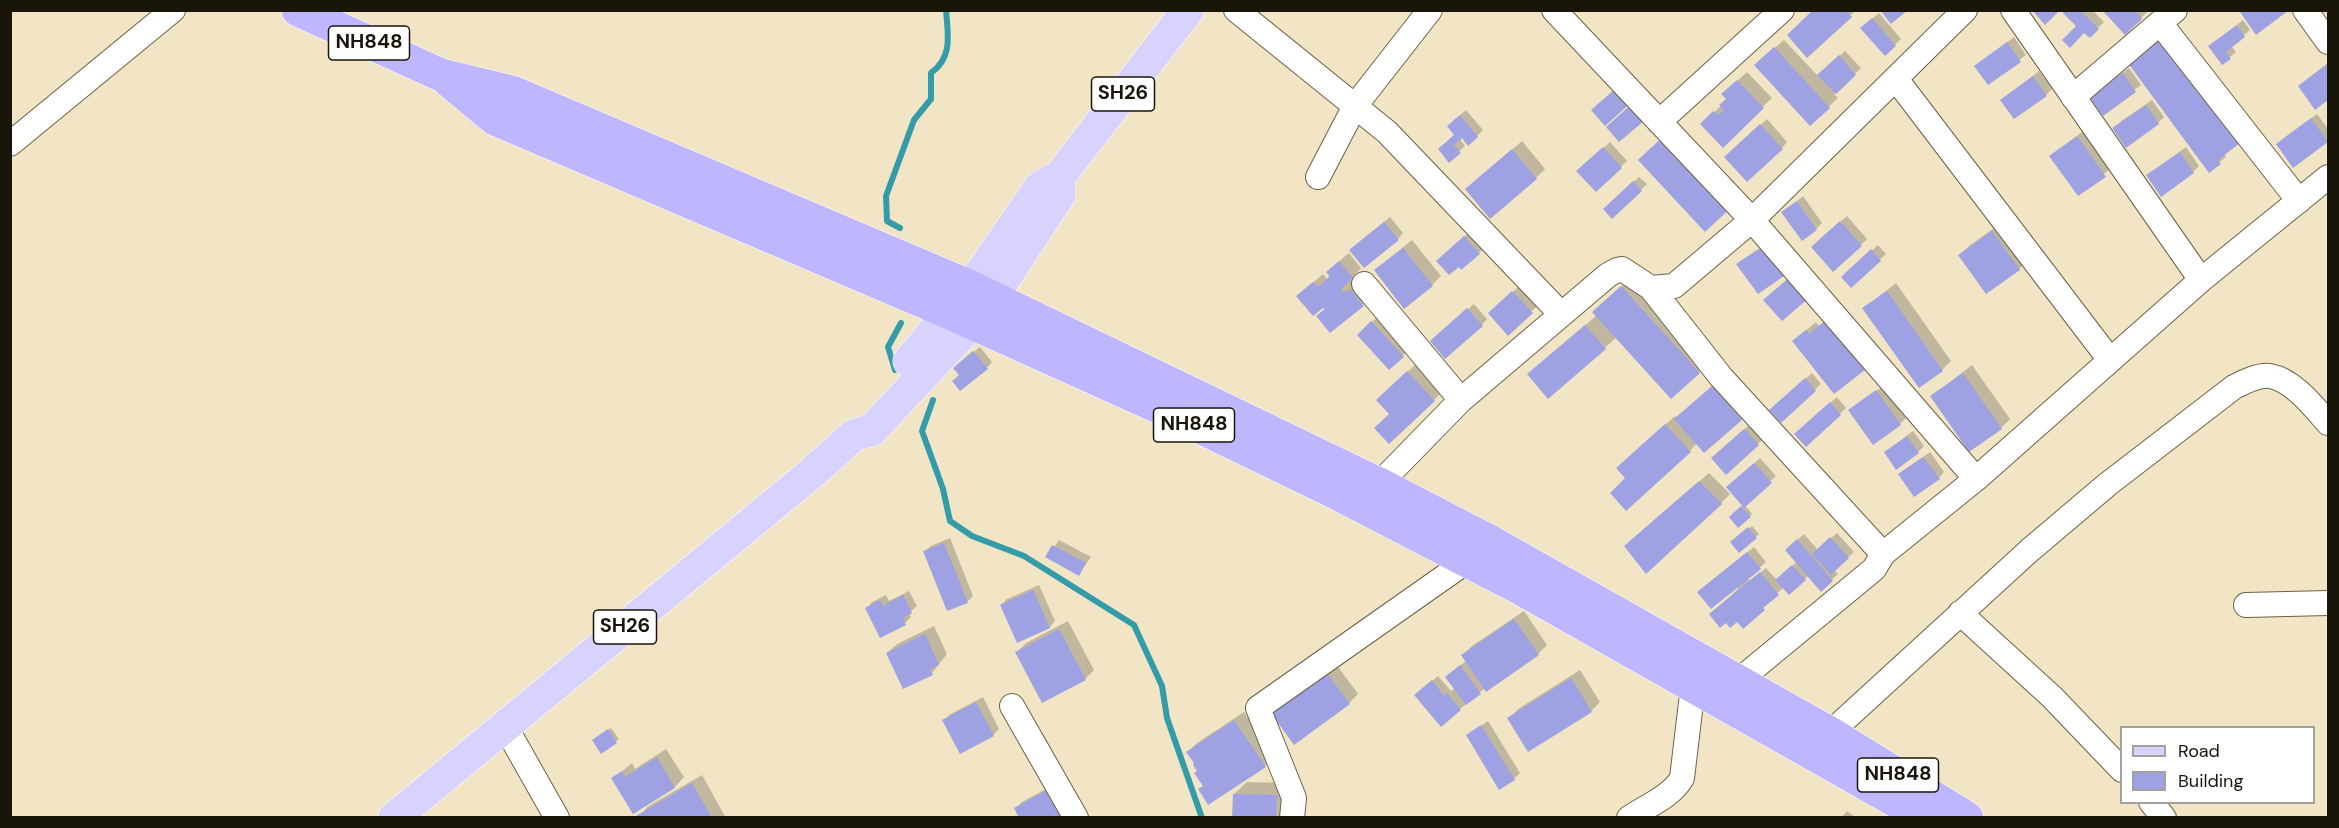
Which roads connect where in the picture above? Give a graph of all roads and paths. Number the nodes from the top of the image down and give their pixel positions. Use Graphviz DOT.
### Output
graph roads {
  1 [pos="173,10"];
  2 [pos="298,10"];
  3 [pos="1188,10"];
  4 [pos="1236,10"];
  5 [pos="1430,10"];
  6 [pos="1554,10"];
  7 [pos="1782,10"];
  8 [pos="2013,10"];
  9 [pos="2305,10"];
  10 [pos="1953,15"];
  11 [pos="2168,17"];
  12 [pos="2328,42"];
  13 [pos="441,75"];
  14 [pos="1896,79"];
  15 [pos="2073,97"];
  16 [pos="1355,106"];
  17 [pos="1659,122"];
  18 [pos="10,144"];
  19 [pos="1318,177"];
  20 [pos="2328,177"];
  21 [pos="2299,201"];
  22 [pos="1752,220"];
  23 [pos="2201,280"];
  24 [pos="1364,284"];
  25 [pos="1651,288"];
  26 [pos="981,292"];
  27 [pos="1561,314"];
  28 [pos="961,318"];
  29 [pos="2110,360"];
  30 [pos="1461,400"];
  31 [pos="2328,423"];
  32 [pos="1976,479"];
  33 [pos="1372,496"];
  34 [pos="1883,554"];
  35 [pos="1467,561"];
  36 [pos="2328,603"];
  37 [pos="2246,605"];
  38 [pos="1960,613"];
  39 [pos="1737,682"];
  40 [pos="1694,686"];
  41 [pos="1012,706"];
  42 [pos="506,726"];
  43 [pos="1822,744"];
  44 [pos="2120,769"];
  45 [pos="2153,804"];
  46 [pos="394,818"];
  47 [pos="557,818"];
  48 [pos="1076,818"];
  49 [pos="1292,818"];
  50 [pos="1629,818"];
  51 [pos="1926,818"];
  52 [pos="1967,818"];
  53 [pos="2164,818"];
  1 -- 18 [label="street"];
  2 -- 13 [label="highway, NH848"];
  3 -- 26 [label="main road, SH26"];
  4 -- 16 [label="street"];
  5 -- 16 [label="street"];
  6 -- 17 [label="street"];
  7 -- 17 [label="street"];
  8 -- 15 [label="street"];
  9 -- 12 [label="street"];
  10 -- 14 [label="street"];
  11 -- 15 [label="street"];
  11 -- 21 [label="street"];
  13 -- 26 [label="highway, NH848"];
  13 -- 28 [label="highway, NH848"];
  14 -- 22 [label="street"];
  14 -- 29 [label="street"];
  15 -- 23 [label="street"];
  16 -- 19 [label="street"];
  16 -- 27 [label="street"];
  17 -- 22 [label="street"];
  20 -- 21 [label="street"];
  21 -- 23 [label="street"];
  22 -- 25 [label="street"];
  22 -- 32 [label="street"];
  23 -- 29 [label="street"];
  24 -- 30 [label="street"];
  25 -- 27 [label="street"];
  25 -- 34 [label="street"];
  26 -- 28 [label="main road, SH26"];
  26 -- 33 [label="highway, NH848"];
  27 -- 30 [label="street"];
  28 -- 33 [label="highway, NH848"];
  28 -- 42 [label="main road, SH26"];
  29 -- 32 [label="street"];
  30 -- 33 [label="street"];
  31 -- 38 [label="street"];
  32 -- 34 [label="street"];
  33 -- 35 [label="highway, NH848"];
  33 -- 39 [label="highway, NH848"];
  34 -- 39 [label="street"];
  35 -- 40 [label="highway, NH848"];
  35 -- 49 [label="street"];
  36 -- 37 [label="street"];
  38 -- 43 [label="street"];
  38 -- 44 [label="street"];
  39 -- 43 [label="highway, NH848"];
  40 -- 43 [label="highway, NH848"];
  40 -- 50 [label="street"];
  41 -- 48 [label="street"];
  42 -- 46 [label="main road, SH26"];
  42 -- 47 [label="street"];
  43 -- 51 [label="highway, NH848"];
  43 -- 52 [label="highway, NH848"];
  45 -- 53 [label="street"];
}
